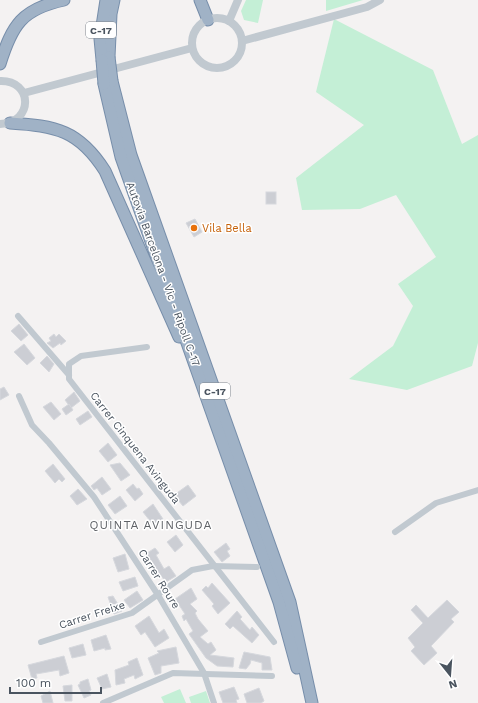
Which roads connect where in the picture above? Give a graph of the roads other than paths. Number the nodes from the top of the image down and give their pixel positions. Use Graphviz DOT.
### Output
graph roads {
  1 [pos="64,0"];
  2 [pos="106,0"];
  3 [pos="114,0"];
  4 [pos="118,0"];
  5 [pos="200,0"];
  6 [pos="238,0"];
  7 [pos="380,0"];
  8 [pos="208,20"];
  9 [pos="229,21"];
  10 [pos="110,39"];
  11 [pos="242,41"];
  12 [pos="192,48"];
  13 [pos="105,58"];
  14 [pos="0,64"];
  15 [pos="0,80"];
  16 [pos="108,83"];
  17 [pos="24,93"];
  18 [pos="5,123"];
  19 [pos="18,316"];
  20 [pos="147,347"];
  21 [pos="69,375"];
  22 [pos="19,396"];
  23 [pos="209,403"];
  24 [pos="478,490"];
  25 [pos="395,532"];
  26 [pos="213,566"];
  27 [pos="257,567"];
  28 [pos="158,595"];
  29 [pos="41,642"];
  30 [pos="274,642"];
  31 [pos="204,673"];
  32 [pos="272,676"];
  33 [pos="103,703"];
  34 [pos="214,703"];
  35 [pos="304,703"];
  36 [pos="312,703"];
  1 -- 14 [label="highway"];
  2 -- 13 [label="highway, Autovia Barcelona - Vic - Ripoll C-17 / C-17"];
  3 -- 10 [label="highway, Autovia Barcelona - Vic - Ripoll C-17 / C-17"];
  4 -- 10 [label="highway"];
  5 -- 8 [label="highway"];
  6 -- 9 [label="street"];
  7 -- 11 [label="street"];
  8 -- 9 [label="street"];
  8 -- 12 [label="street"];
  9 -- 11 [label="street"];
  10 -- 13 [label="highway, Autovia Barcelona - Vic - Ripoll C-17 / C-17"];
  11 -- 12 [label="street"];
  12 -- 17 [label="street"];
  13 -- 16 [label="highway, Autovia Barcelona - Vic - Ripoll C-17 / C-17, bridge"];
  15 -- 17 [label="street"];
  16 -- 23 [label="highway, Autovia Barcelona - Vic - Ripoll C-17 / C-17"];
  16 -- 36 [label="highway, Autovia Barcelona - Vic - Ripoll C-17 / C-17"];
  17 -- 18 [label="street"];
  18 -- 23 [label="highway"];
  19 -- 21 [label="street, Carrer Cinquena Avinguda"];
  20 -- 21 [label="street"];
  21 -- 26 [label="street, Carrer Cinquena Avinguda"];
  22 -- 28 [label="street, Carrer Roure"];
  23 -- 35 [label="highway, Autovia Barcelona - Vic - Ripoll C-17 / C-17"];
  24 -- 25 [label="street"];
  26 -- 27 [label="street, Carrer Freixe"];
  26 -- 28 [label="street, Carrer Freixe"];
  26 -- 30 [label="street, Carrer Cinquena Avinguda"];
  28 -- 29 [label="street, Carrer Freixe"];
  28 -- 31 [label="street, Carrer Roure"];
  31 -- 32 [label="street"];
  31 -- 33 [label="street"];
  31 -- 34 [label="street, Carrer Roure"];
}
